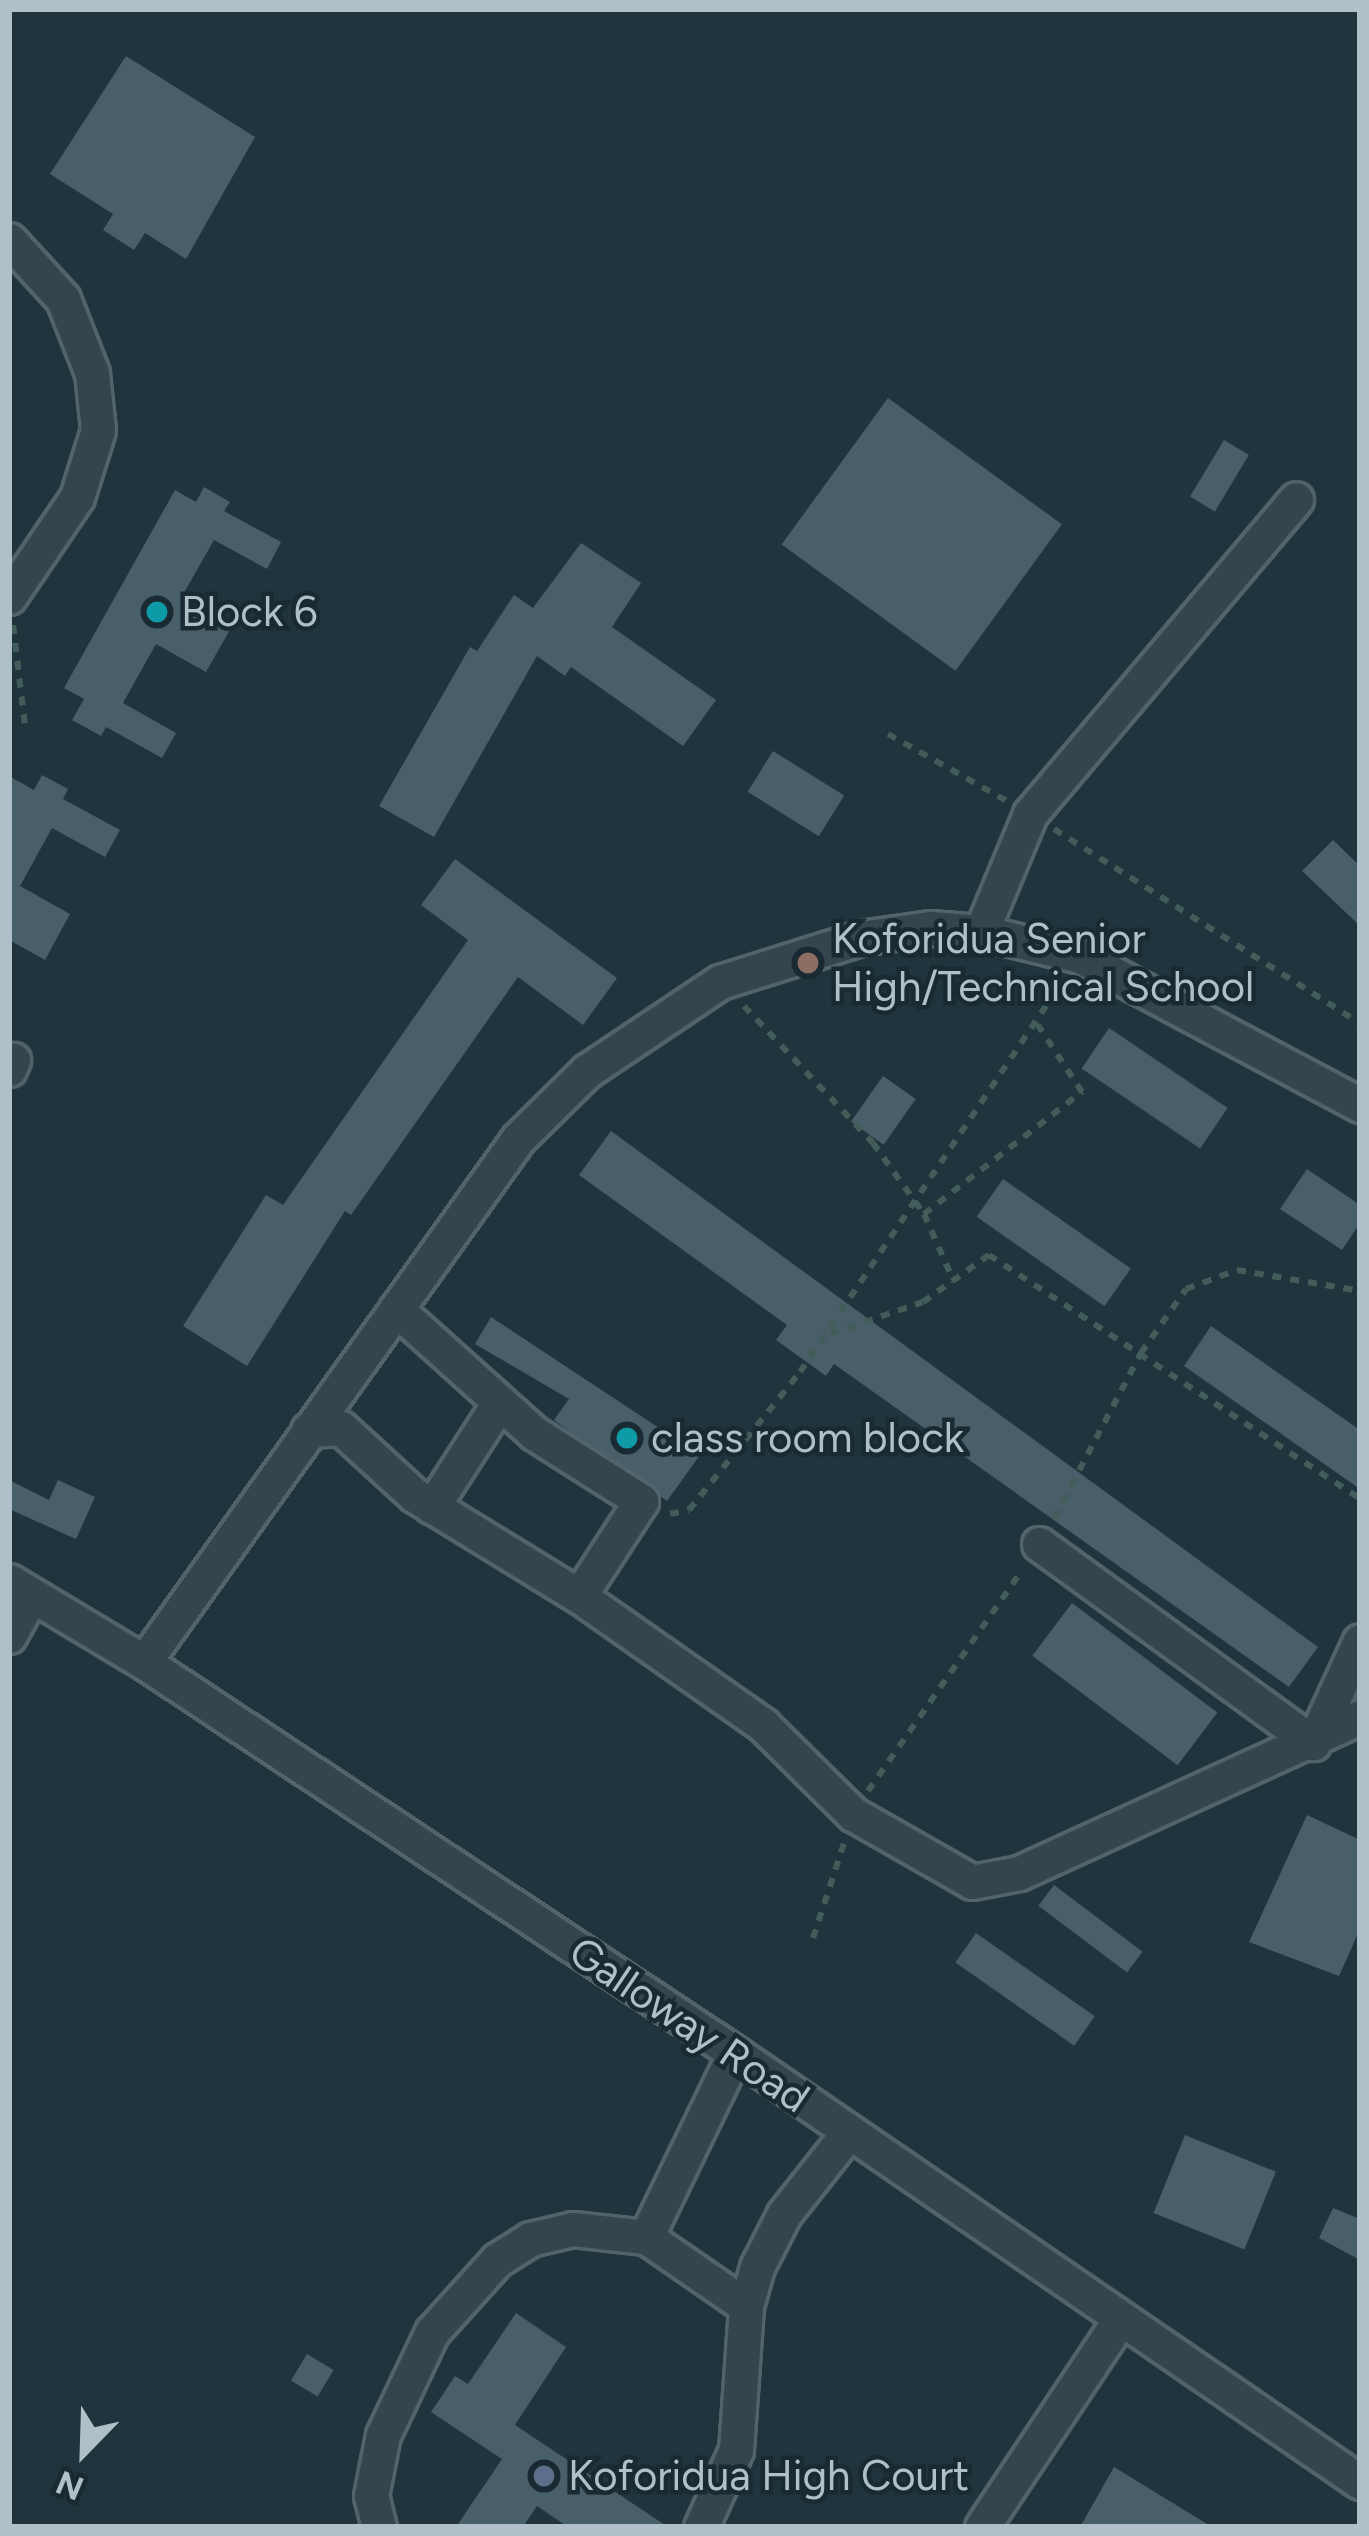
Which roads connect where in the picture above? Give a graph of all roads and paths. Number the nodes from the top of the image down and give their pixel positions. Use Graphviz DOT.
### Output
graph roads {
  1 [pos="9,240"];
  2 [pos="1296,499"];
  3 [pos="9,597"];
  4 [pos="25,726"];
  5 [pos="888,734"];
  6 [pos="1030,814"];
  7 [pos="981,932"];
  8 [pos="1079,956"];
  9 [pos="720,982"];
  10 [pos="1036,1022"];
  11 [pos="1360,1023"];
  12 [pos="1360,1105"];
  13 [pos="915,1202"];
  14 [pos="924,1214"];
  15 [pos="954,1282"];
  16 [pos="1360,1291"];
  17 [pos="396,1309"];
  18 [pos="826,1335"];
  19 [pos="1142,1353"];
  20 [pos="499,1403"];
  21 [pos="308,1430"];
  22 [pos="1360,1499"];
  23 [pos="641,1501"];
  24 [pos="433,1507"];
  25 [pos="1039,1544"];
  26 [pos="19,1589"];
  27 [pos="579,1597"];
  28 [pos="9,1636"];
  29 [pos="1360,1641"];
  30 [pos="144,1662"];
  31 [pos="1360,1717"];
  32 [pos="1313,1743"];
  33 [pos="853,1814"];
  34 [pos="813,1938"];
  35 [pos="734,2053"];
  36 [pos="848,2133"];
  37 [pos="646,2237"];
  38 [pos="746,2306"];
  39 [pos="1120,2319"];
  40 [pos="1360,2482"];
  41 [pos="379,2527"];
  42 [pos="701,2527"];
  43 [pos="982,2527"];
  1 -- 3 [label="street"];
  2 -- 6 [label="street"];
  3 -- 4 [label="path"];
  5 -- 6 [label="path"];
  6 -- 7 [label="street"];
  6 -- 11 [label="path"];
  7 -- 8 [label="street"];
  7 -- 9 [label="street"];
  8 -- 10 [label="path"];
  8 -- 12 [label="street"];
  9 -- 13 [label="path"];
  9 -- 17 [label="street"];
  10 -- 13 [label="path"];
  10 -- 14 [label="path"];
  13 -- 14 [label="path"];
  13 -- 18 [label="path"];
  14 -- 15 [label="path"];
  15 -- 18 [label="path"];
  15 -- 19 [label="path"];
  16 -- 19 [label="path"];
  17 -- 20 [label="street"];
  17 -- 21 [label="street"];
  18 -- 23 [label="path"];
  19 -- 22 [label="path"];
  19 -- 25 [label="path"];
  20 -- 23 [label="street"];
  20 -- 24 [label="street"];
  21 -- 24 [label="street"];
  21 -- 30 [label="street"];
  23 -- 27 [label="street"];
  24 -- 27 [label="street"];
  25 -- 32 [label="street"];
  25 -- 33 [label="path"];
  26 -- 28 [label="street"];
  26 -- 30 [label="street, Galloway Road"];
  27 -- 33 [label="street"];
  29 -- 32 [label="street"];
  30 -- 35 [label="street, Galloway Road"];
  31 -- 32 [label="street"];
  32 -- 33 [label="street"];
  33 -- 34 [label="path"];
  35 -- 36 [label="street, Galloway Road"];
  35 -- 37 [label="street"];
  36 -- 38 [label="street"];
  36 -- 39 [label="street, Galloway Road"];
  37 -- 38 [label="street"];
  37 -- 41 [label="street"];
  38 -- 42 [label="street"];
  39 -- 40 [label="street, Galloway Road"];
  39 -- 43 [label="street"];
}
